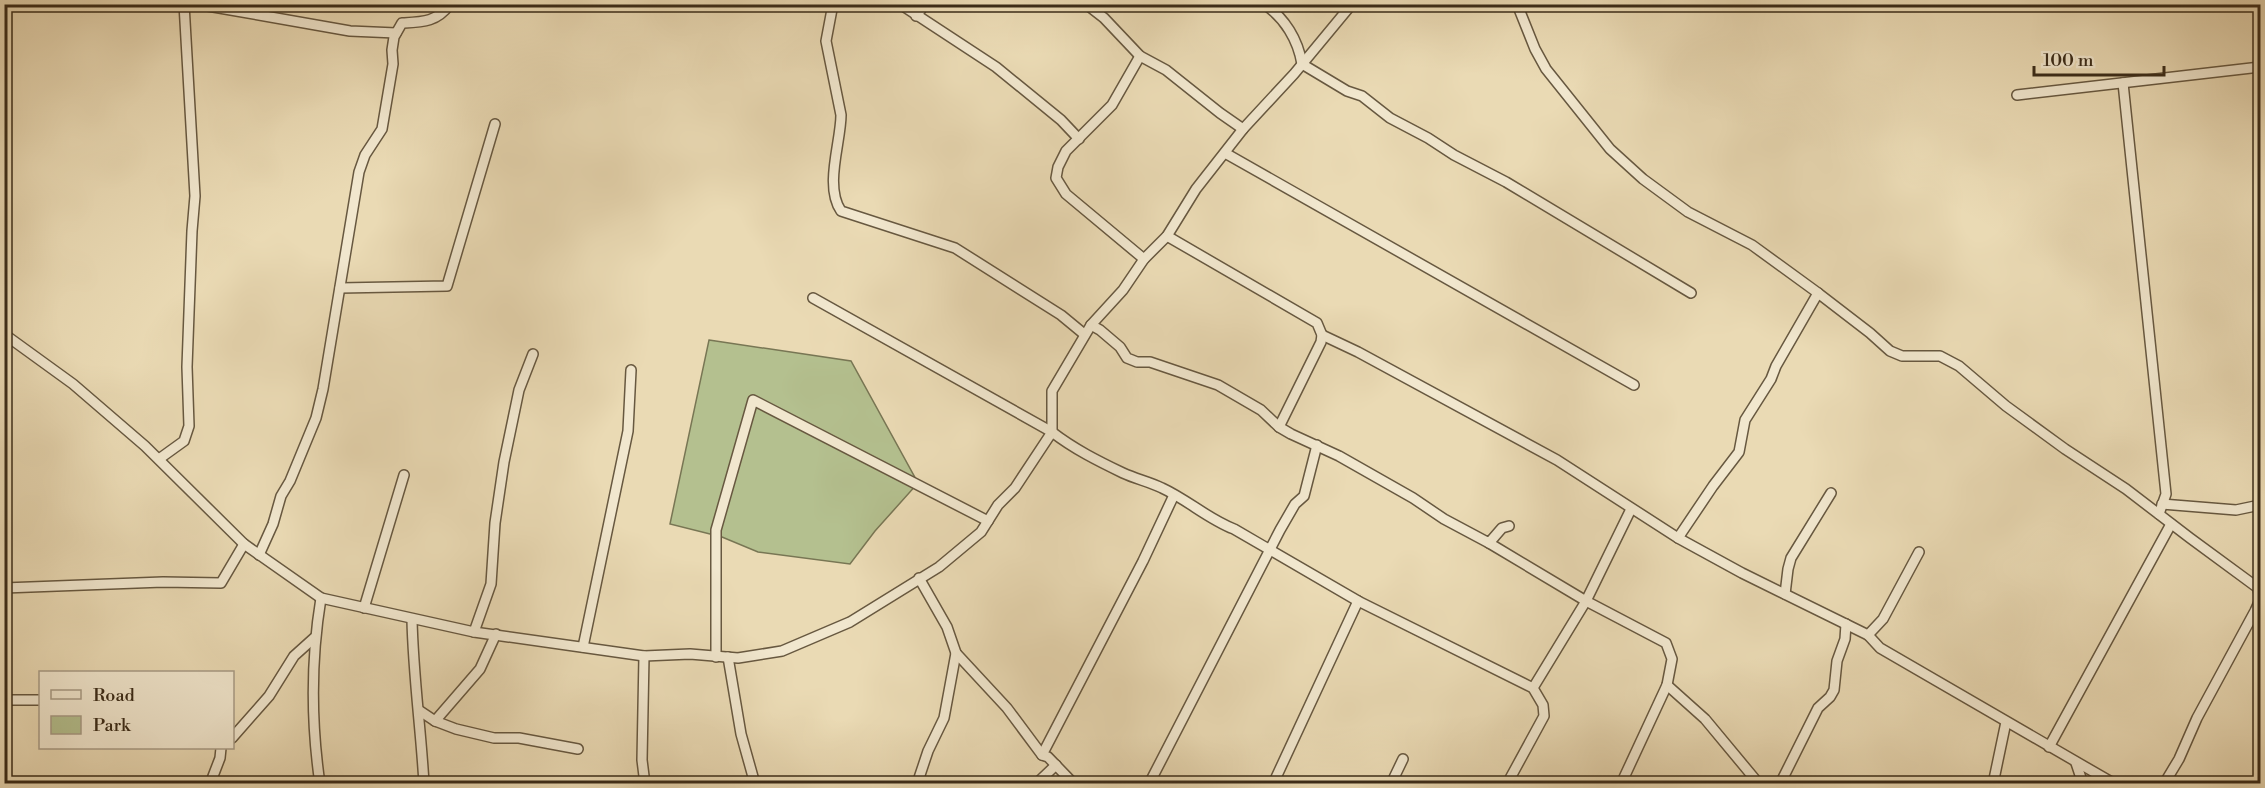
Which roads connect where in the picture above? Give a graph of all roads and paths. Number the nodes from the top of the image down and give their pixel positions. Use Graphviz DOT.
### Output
graph roads {
  1 [pos="184,4"];
  2 [pos="196,4"];
  3 [pos="450,4"];
  4 [pos="833,4"];
  5 [pos="900,4"];
  6 [pos="925,4"];
  7 [pos="1086,4"];
  8 [pos="1264,4"];
  9 [pos="1352,4"];
  10 [pos="1517,4"];
  11 [pos="916,16"];
  12 [pos="396,33"];
  13 [pos="1140,56"];
  14 [pos="1302,64"];
  15 [pos="2260,67"];
  16 [pos="2123,83"];
  17 [pos="2017,95"];
  18 [pos="495,124"];
  19 [pos="1243,129"];
  20 [pos="1078,139"];
  21 [pos="1225,153"];
  22 [pos="1167,236"];
  23 [pos="1144,259"];
  24 [pos="340,288"];
  25 [pos="1690,293"];
  26 [pos="1818,293"];
  27 [pos="813,298"];
  28 [pos="1091,325"];
  29 [pos="4,334"];
  30 [pos="1084,334"];
  31 [pos="1322,335"];
  32 [pos="532,354"];
  33 [pos="631,370"];
  34 [pos="1634,385"];
  35 [pos="1279,427"];
  36 [pos="1052,432"];
  37 [pos="1317,445"];
  38 [pos="159,459"];
  39 [pos="404,475"];
  40 [pos="1831,493"];
  41 [pos="1174,495"];
  42 [pos="2260,505"];
  43 [pos="1631,509"];
  44 [pos="2161,509"];
  45 [pos="988,521"];
  46 [pos="2171,524"];
  47 [pos="1509,526"];
  48 [pos="1678,538"];
  49 [pos="1489,543"];
  50 [pos="244,544"];
  51 [pos="1269,550"];
  52 [pos="1919,552"];
  53 [pos="259,555"];
  54 [pos="919,578"];
  55 [pos="4,588"];
  56 [pos="1785,594"];
  57 [pos="321,598"];
  58 [pos="1358,601"];
  59 [pos="1586,601"];
  60 [pos="364,608"];
  61 [pos="412,619"];
  62 [pos="1846,624"];
  63 [pos="474,632"];
  64 [pos="496,634"];
  65 [pos="1868,635"];
  66 [pos="314,638"];
  67 [pos="583,647"];
  68 [pos="956,652"];
  69 [pos="644,656"];
  70 [pos="716,657"];
  71 [pos="728,657"];
  72 [pos="1667,685"];
  73 [pos="1533,688"];
  74 [pos="4,700"];
  75 [pos="39,700"];
  76 [pos="420,711"];
  77 [pos="435,721"];
  78 [pos="2006,722"];
  79 [pos="234,736"];
  80 [pos="2049,747"];
  81 [pos="222,749"];
  82 [pos="578,749"];
  83 [pos="1042,755"];
  84 [pos="1403,759"];
  85 [pos="2076,763"];
  86 [pos="1056,765"];
  87 [pos="2093,772"];
  88 [pos="210,783"];
  89 [pos="320,783"];
  90 [pos="424,783"];
  91 [pos="645,783"];
  92 [pos="755,783"];
  93 [pos="917,783"];
  94 [pos="1036,783"];
  95 [pos="1074,783"];
  96 [pos="1149,783"];
  97 [pos="1273,783"];
  98 [pos="1391,783"];
  99 [pos="1507,783"];
  100 [pos="1621,783"];
  101 [pos="1759,783"];
  102 [pos="1780,783"];
  103 [pos="1993,783"];
  104 [pos="2084,783"];
  105 [pos="2089,783"];
  106 [pos="2113,783"];
  107 [pos="2164,783"];
  1 -- 38 [label="street"];
  2 -- 12 [label="street"];
  3 -- 12 [label="street"];
  4 -- 30 [label="street"];
  5 -- 11 [label="street"];
  6 -- 11 [label="street"];
  7 -- 13 [label="street"];
  8 -- 14 [label="street"];
  9 -- 14 [label="street"];
  10 -- 26 [label="street"];
  11 -- 20 [label="street"];
  12 -- 24 [label="street"];
  13 -- 19 [label="street"];
  13 -- 20 [label="street"];
  14 -- 19 [label="street"];
  14 -- 25 [label="street"];
  15 -- 16 [label="street"];
  16 -- 17 [label="street"];
  16 -- 44 [label="street"];
  18 -- 24 [label="street"];
  19 -- 21 [label="street"];
  20 -- 23 [label="street"];
  21 -- 22 [label="street"];
  21 -- 34 [label="street"];
  22 -- 23 [label="street"];
  22 -- 31 [label="street"];
  23 -- 28 [label="street"];
  24 -- 53 [label="street"];
  26 -- 44 [label="street"];
  26 -- 48 [label="street"];
  27 -- 36 [label="street"];
  28 -- 30 [label="street"];
  28 -- 35 [label="street"];
  29 -- 38 [label="street"];
  30 -- 36 [label="street"];
  31 -- 35 [label="street"];
  31 -- 43 [label="street"];
  32 -- 63 [label="street"];
  33 -- 67 [label="street"];
  35 -- 37 [label="street"];
  36 -- 41 [label="street"];
  36 -- 45 [label="street"];
  37 -- 49 [label="street"];
  37 -- 51 [label="street"];
  38 -- 50 [label="street"];
  39 -- 60 [label="street"];
  40 -- 56 [label="street"];
  41 -- 51 [label="street"];
  41 -- 83 [label="street"];
  42 -- 44 [label="street"];
  43 -- 48 [label="street"];
  43 -- 59 [label="street"];
  44 -- 46 [label="street"];
  45 -- 54 [label="street"];
  45 -- 70 [label="street"];
  46 -- 80 [label="street"];
  46 -- 107 [label="street"];
  47 -- 49 [label="street"];
  48 -- 56 [label="street"];
  49 -- 59 [label="street"];
  50 -- 53 [label="street"];
  50 -- 55 [label="street"];
  51 -- 58 [label="street"];
  51 -- 96 [label="street"];
  52 -- 65 [label="street"];
  53 -- 57 [label="street"];
  54 -- 68 [label="street"];
  54 -- 71 [label="street"];
  56 -- 62 [label="street"];
  57 -- 60 [label="street"];
  57 -- 66 [label="street"];
  58 -- 73 [label="street"];
  58 -- 97 [label="street"];
  59 -- 72 [label="street"];
  59 -- 73 [label="street"];
  60 -- 61 [label="street"];
  61 -- 63 [label="street"];
  61 -- 76 [label="street"];
  62 -- 65 [label="street"];
  62 -- 102 [label="street"];
  63 -- 64 [label="street"];
  64 -- 67 [label="street"];
  64 -- 77 [label="street"];
  65 -- 78 [label="street"];
  66 -- 79 [label="street"];
  66 -- 89 [label="street"];
  67 -- 69 [label="street"];
  68 -- 83 [label="street"];
  68 -- 93 [label="street"];
  69 -- 70 [label="street"];
  69 -- 91 [label="street"];
  70 -- 71 [label="street"];
  71 -- 92 [label="street"];
  72 -- 100 [label="street"];
  72 -- 101 [label="street"];
  73 -- 99 [label="street"];
  74 -- 75 [label="street"];
  76 -- 77 [label="street"];
  76 -- 90 [label="street"];
  77 -- 82 [label="street"];
  78 -- 80 [label="street"];
  78 -- 103 [label="street"];
  80 -- 85 [label="street"];
  81 -- 88 [label="street"];
  83 -- 86 [label="street"];
  84 -- 98 [label="street"];
  85 -- 87 [label="street"];
  85 -- 104 [label="street"];
  86 -- 94 [label="street"];
  86 -- 95 [label="street"];
  87 -- 105 [label="street"];
  87 -- 106 [label="street"];
}
